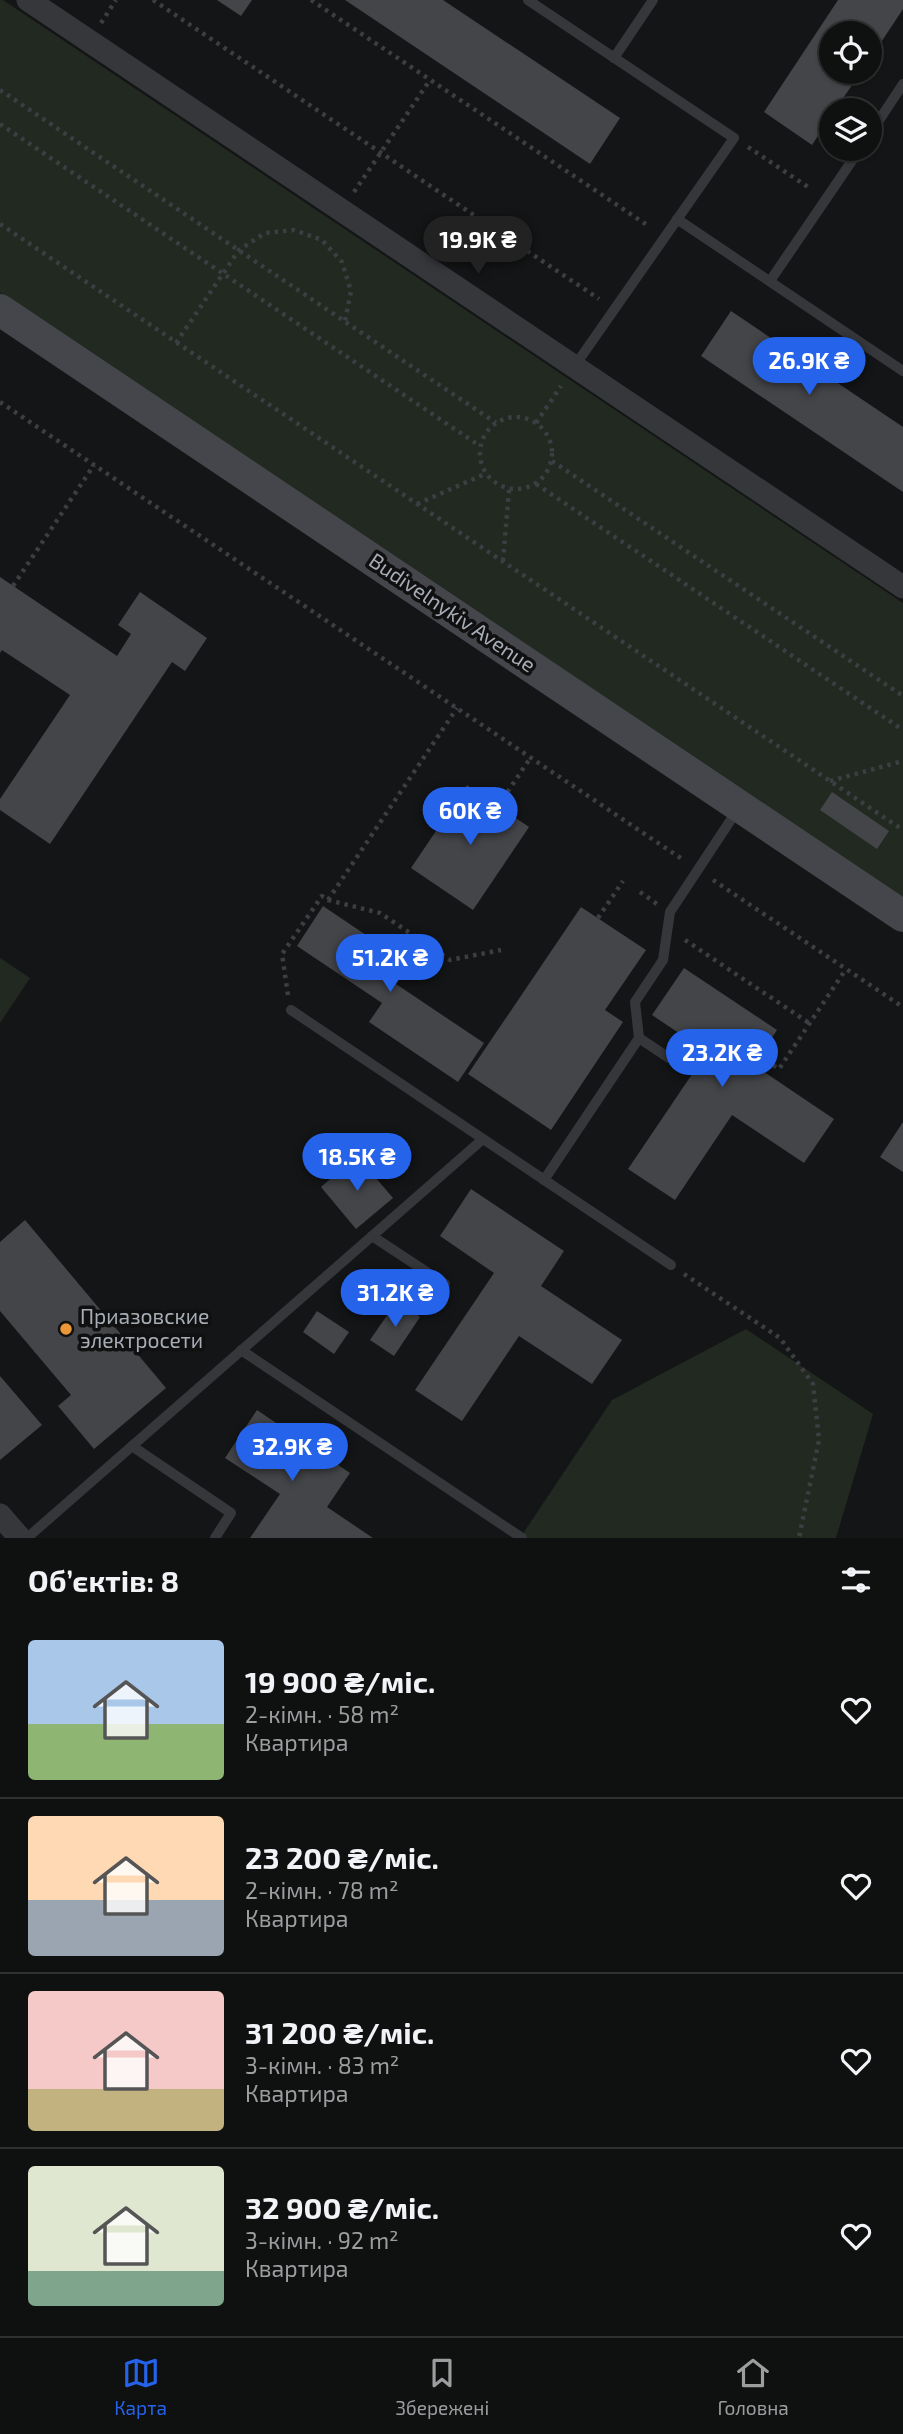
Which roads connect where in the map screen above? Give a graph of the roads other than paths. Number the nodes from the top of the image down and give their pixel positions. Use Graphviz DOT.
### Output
graph roads {
  1 [pos="28,0"];
  2 [pos="527,0"];
  3 [pos="653,0"];
  4 [pos="614,58"];
  5 [pos="903,84"];
  6 [pos="882,116"];
  7 [pos="852,161"];
  8 [pos="677,219"];
  9 [pos="770,281"];
  10 [pos="0,310"];
  11 [pos="574,367"];
  12 [pos="903,371"];
  13 [pos="903,587"];
  14 [pos="740,807"];
  15 [pos="903,916"];
  16 [pos="290,1010"];
  17 [pos="639,1038"];
  18 [pos="668,1058"];
  19 [pos="484,1139"];
  20 [pos="544,1180"];
  21 [pos="372,1236"];
  22 [pos="671,1265"];
  23 [pos="445,1284"];
  24 [pos="242,1350"];
  25 [pos="132,1447"];
  26 [pos="0,1516"];
  27 [pos="20,1538"];
  28 [pos="27,1538"];
  29 [pos="215,1538"];
  30 [pos="522,1538"];
  1 -- 11 [label="street"];
  2 -- 4 [label="lane"];
  3 -- 4 [label="lane"];
  4 -- 8 [label="lane"];
  5 -- 6 [label="lane"];
  7 -- 9 [label="lane"];
  8 -- 9 [label="lane"];
  8 -- 11 [label="lane"];
  9 -- 12 [label="lane"];
  10 -- 14 [label="main road, Budivelnykiv Avenue"];
  11 -- 13 [label="street"];
  14 -- 15 [label="main road, Budivelnykiv Avenue"];
  14 -- 17 [label="lane"];
  16 -- 19 [label="lane"];
  17 -- 18 [label="lane"];
  17 -- 20 [label="lane"];
  19 -- 20 [label="lane"];
  19 -- 21 [label="lane"];
  20 -- 22 [label="lane"];
  21 -- 23 [label="lane"];
  21 -- 24 [label="lane"];
  24 -- 25 [label="lane"];
  24 -- 30 [label="lane"];
  25 -- 28 [label="lane"];
  25 -- 29 [label="lane"];
  26 -- 27 [label="street"];
}
